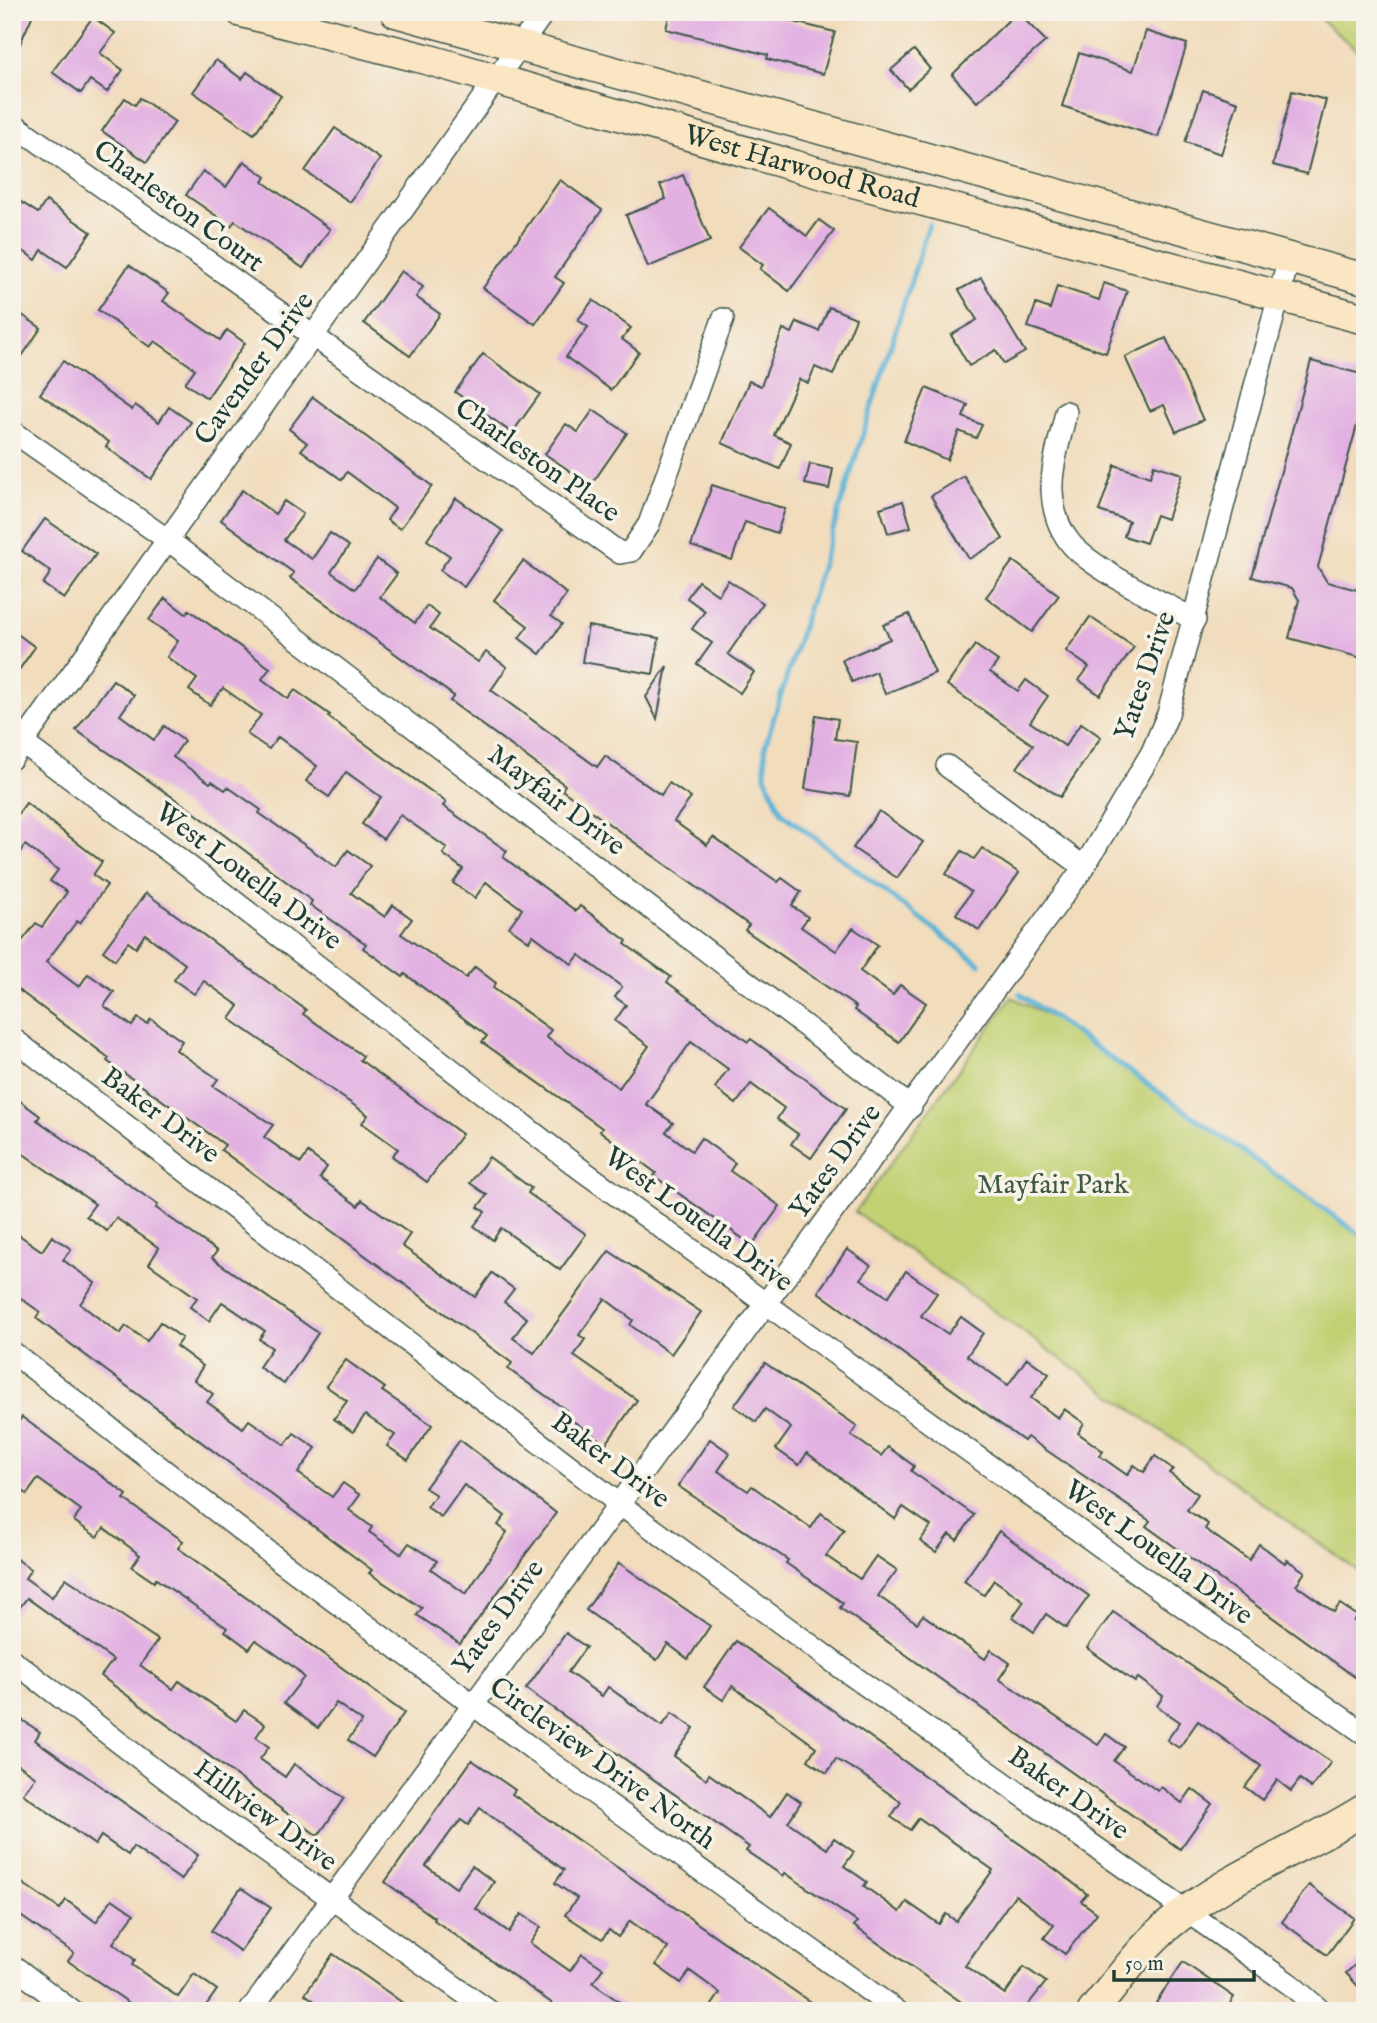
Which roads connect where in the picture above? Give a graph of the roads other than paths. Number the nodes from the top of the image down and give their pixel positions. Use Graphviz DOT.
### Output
graph roads {
  1 [pos="242,12"];
  2 [pos="396,12"];
  3 [pos="544,12"];
  4 [pos="520,46"];
  5 [pos="496,79"];
  6 [pos="12,123"];
  7 [pos="1289,258"];
  8 [pos="1365,279"];
  9 [pos="1279,296"];
  10 [pos="723,319"];
  11 [pos="1365,319"];
  12 [pos="312,338"];
  13 [pos="1066,412"];
  14 [pos="12,431"];
  15 [pos="167,540"];
  16 [pos="1195,620"];
  17 [pos="16,745"];
  18 [pos="947,766"];
  19 [pos="1084,867"];
  20 [pos="12,1038"];
  21 [pos="911,1107"];
  22 [pos="768,1305"];
  23 [pos="12,1352"];
  24 [pos="618,1503"];
  25 [pos="12,1660"];
  26 [pos="472,1704"];
  27 [pos="1365,1734"];
  28 [pos="1365,1809"];
  29 [pos="331,1898"];
  30 [pos="1185,1912"];
  31 [pos="12,1965"];
  32 [pos="72,2011"];
  33 [pos="250,2011"];
  34 [pos="489,2011"];
  35 [pos="897,2011"];
  36 [pos="1093,2011"];
  37 [pos="1321,2011"];
  1 -- 5 [label="main road, West Harwood Road"];
  2 -- 4 [label="main road, West Harwood Road"];
  3 -- 4 [label="street, Cavender Drive"];
  4 -- 5 [label="street, Cavender Drive"];
  4 -- 7 [label="main road, West Harwood Road"];
  5 -- 9 [label="main road, West Harwood Road"];
  5 -- 12 [label="street, Cavender Drive"];
  6 -- 12 [label="street, Charleston Court"];
  7 -- 8 [label="main road, West Harwood Road"];
  7 -- 9 [label="street, Yates Drive"];
  9 -- 11 [label="main road, West Harwood Road"];
  9 -- 16 [label="street, Yates Drive"];
  10 -- 12 [label="street, Charleston Place"];
  12 -- 15 [label="street, Cavender Drive"];
  13 -- 16 [label="street"];
  14 -- 15 [label="street, Mayfair Drive"];
  15 -- 17 [label="street, Cavender Drive"];
  15 -- 21 [label="street, Mayfair Drive"];
  16 -- 19 [label="street, Yates Drive"];
  17 -- 22 [label="street, West Louella Drive"];
  18 -- 19 [label="street"];
  19 -- 21 [label="street, Yates Drive"];
  20 -- 24 [label="street, Baker Drive"];
  21 -- 22 [label="street, Yates Drive"];
  22 -- 24 [label="street, Yates Drive"];
  22 -- 27 [label="street, West Louella Drive"];
  23 -- 26 [label="street, Circleview Drive North"];
  24 -- 26 [label="street, Yates Drive"];
  24 -- 30 [label="street, Baker Drive"];
  25 -- 29 [label="street, Hillview Drive"];
  26 -- 29 [label="street, Yates Drive"];
  26 -- 35 [label="street, Circleview Drive North"];
  28 -- 30 [label="main road"];
  29 -- 33 [label="street, Yates Drive"];
  29 -- 34 [label="street, Hillview Drive"];
  30 -- 36 [label="main road"];
  30 -- 37 [label="street, Baker Drive"];
  31 -- 32 [label="street"];
}
